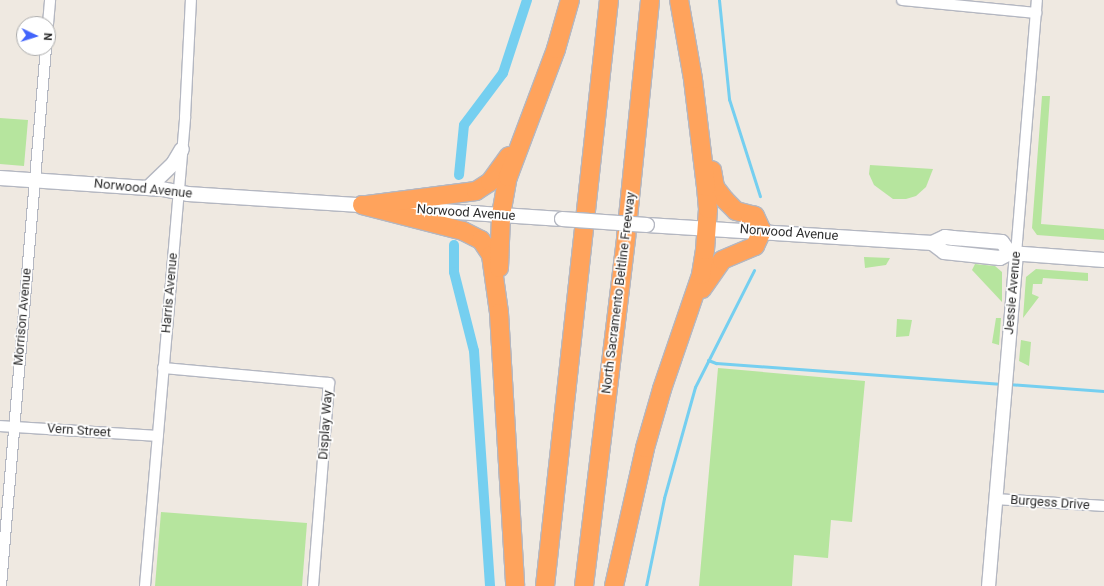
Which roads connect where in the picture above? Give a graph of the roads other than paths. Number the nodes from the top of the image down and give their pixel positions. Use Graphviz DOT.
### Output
graph roads {
  1 [pos="50,0"];
  2 [pos="191,0"];
  3 [pos="570,0"];
  4 [pos="609,0"];
  5 [pos="650,0"];
  6 [pos="679,0"];
  7 [pos="902,0"];
  8 [pos="1037,0"];
  9 [pos="1036,13"];
  10 [pos="49,16"];
  11 [pos="45,56"];
  12 [pos="693,79"];
  13 [pos="519,143"];
  14 [pos="182,149"];
  15 [pos="0,178"];
  16 [pos="34,180"];
  17 [pos="148,188"];
  18 [pos="179,192"];
  19 [pos="362,205"];
  20 [pos="501,215"];
  21 [pos="706,228"];
  22 [pos="762,231"];
  23 [pos="1013,254"];
  24 [pos="1104,260"];
  25 [pos="499,313"];
  26 [pos="681,330"];
  27 [pos="163,368"];
  28 [pos="0,426"];
  29 [pos="13,426"];
  30 [pos="158,436"];
  31 [pos="996,499"];
  32 [pos="1104,506"];
  33 [pos="1,586"];
  34 [pos="145,586"];
  35 [pos="313,586"];
  36 [pos="515,586"];
  37 [pos="545,586"];
  38 [pos="584,586"];
  39 [pos="614,586"];
  40 [pos="988,586"];
  1 -- 10 [label="street"];
  2 -- 14 [label="street, Harris Avenue"];
  3 -- 13 [label="highway"];
  4 -- 37 [label="highway"];
  5 -- 38 [label="highway, North Sacramento Beltline Freeway"];
  6 -- 12 [label="highway"];
  7 -- 9 [label="street"];
  8 -- 9 [label="street, Jessie Avenue"];
  9 -- 23 [label="street, Jessie Avenue"];
  11 -- 16 [label="street, Morrison Avenue"];
  12 -- 21 [label="highway"];
  12 -- 22 [label="highway"];
  13 -- 19 [label="highway"];
  13 -- 20 [label="highway"];
  14 -- 17 [label="main road"];
  14 -- 18 [label="street, Harris Avenue"];
  15 -- 16 [label="main road, Norwood Avenue"];
  16 -- 17 [label="main road, Norwood Avenue"];
  16 -- 29 [label="street, Morrison Avenue"];
  17 -- 18 [label="main road, Norwood Avenue"];
  18 -- 19 [label="main road, Norwood Avenue"];
  18 -- 27 [label="street, Harris Avenue"];
  19 -- 20 [label="main road, Norwood Avenue"];
  19 -- 25 [label="highway"];
  20 -- 21 [label="main road, Norwood Avenue, bridge"];
  20 -- 25 [label="highway"];
  21 -- 22 [label="main road, Norwood Avenue"];
  21 -- 26 [label="highway"];
  22 -- 23 [label="main road, Norwood Avenue"];
  22 -- 26 [label="highway"];
  23 -- 24 [label="main road, Norwood Avenue"];
  23 -- 31 [label="street, Jessie Avenue"];
  25 -- 36 [label="highway"];
  26 -- 39 [label="highway"];
  27 -- 30 [label="street, Harris Avenue"];
  27 -- 35 [label="street, Display Way"];
  28 -- 29 [label="street, Vern Street"];
  29 -- 30 [label="street, Vern Street"];
  29 -- 33 [label="street, Morrison Avenue"];
  30 -- 34 [label="street, Harris Avenue"];
  31 -- 32 [label="street, Burgess Drive"];
  31 -- 40 [label="street, Jessie Avenue"];
}
